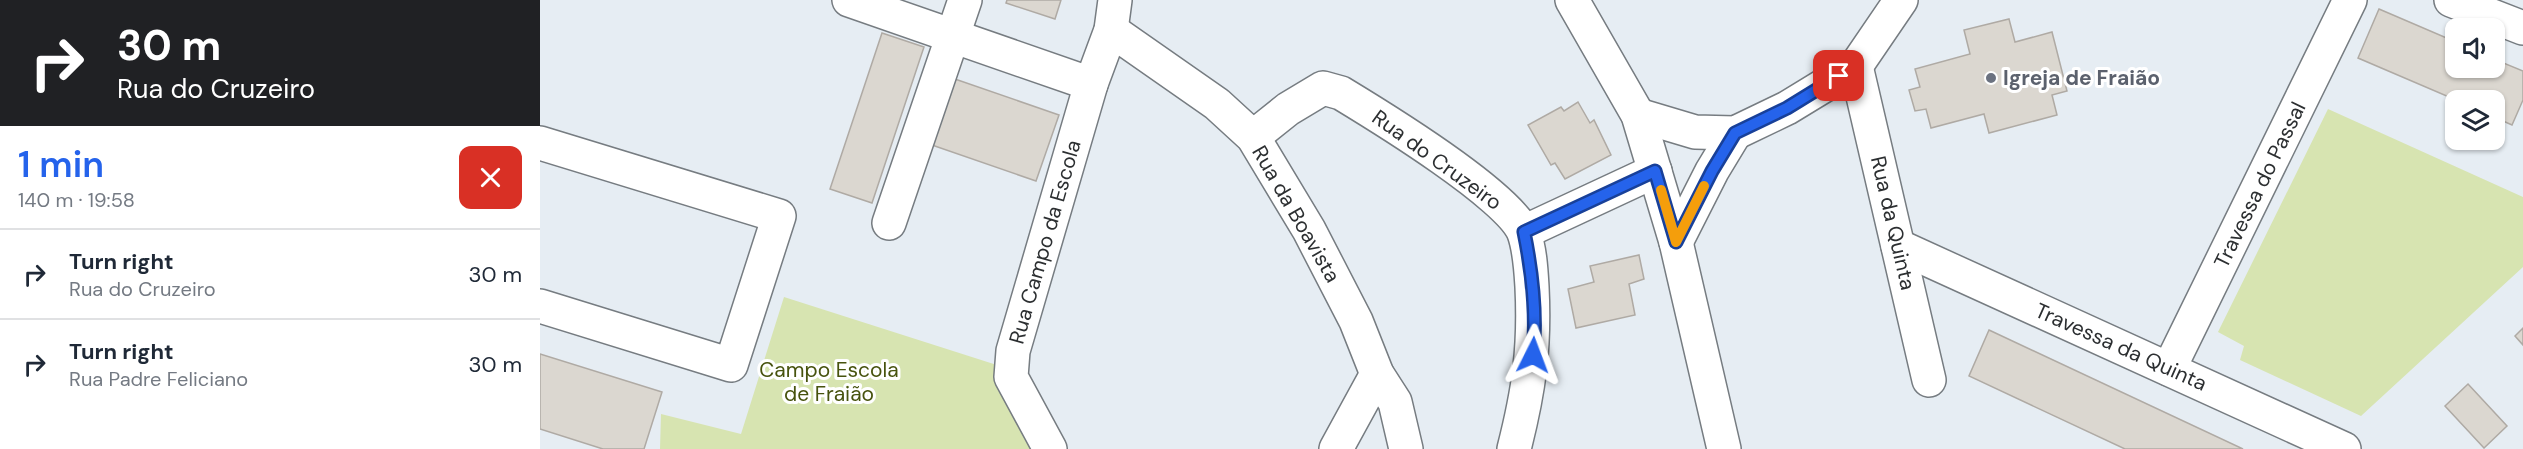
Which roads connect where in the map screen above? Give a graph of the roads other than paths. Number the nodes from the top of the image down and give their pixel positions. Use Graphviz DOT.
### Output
graph roads {
  1 [pos="849,0"];
  2 [pos="965,0"];
  3 [pos="1572,0"];
  4 [pos="1901,0"];
  5 [pos="2350,0"];
  6 [pos="2451,0"];
  7 [pos="1113,15"];
  8 [pos="2523,28"];
  9 [pos="954,34"];
  10 [pos="1856,66"];
  11 [pos="1091,84"];
  12 [pos="1638,115"];
  13 [pos="1735,133"];
  14 [pos="1252,137"];
  15 [pos="540,143"];
  16 [pos="1655,171"];
  17 [pos="889,223"];
  18 [pos="1524,232"];
  19 [pos="1676,242"];
  20 [pos="1899,246"];
  21 [pos="540,306"];
  22 [pos="2169,369"];
  23 [pos="1377,374"];
  24 [pos="1929,380"];
  25 [pos="1050,449"];
  26 [pos="1336,449"];
  27 [pos="1406,449"];
  28 [pos="1514,449"];
  29 [pos="1724,449"];
  30 [pos="2344,449"];
  1 -- 9 [label="street"];
  2 -- 9 [label="street"];
  3 -- 12 [label="street"];
  4 -- 10 [label="street"];
  5 -- 22 [label="street, Travessa do Passal"];
  6 -- 8 [label="street"];
  7 -- 11 [label="street, Rua Campo da Escola"];
  7 -- 14 [label="street, Rua da Boavista"];
  9 -- 11 [label="street"];
  9 -- 17 [label="street"];
  10 -- 13 [label="street"];
  10 -- 20 [label="street, Rua da Quinta"];
  11 -- 25 [label="street, Rua Campo da Escola"];
  12 -- 13 [label="street"];
  12 -- 16 [label="street"];
  13 -- 19 [label="street"];
  14 -- 18 [label="street, Rua do Cruzeiro"];
  14 -- 23 [label="street, Rua da Boavista"];
  15 -- 21 [label="street"];
  16 -- 18 [label="street"];
  16 -- 19 [label="street"];
  18 -- 28 [label="street"];
  19 -- 29 [label="street"];
  20 -- 22 [label="street, Travessa da Quinta"];
  20 -- 24 [label="street, Rua da Quinta"];
  22 -- 30 [label="street, Travessa da Quinta"];
  23 -- 26 [label="street"];
  23 -- 27 [label="street, Rua da Boavista"];
}
